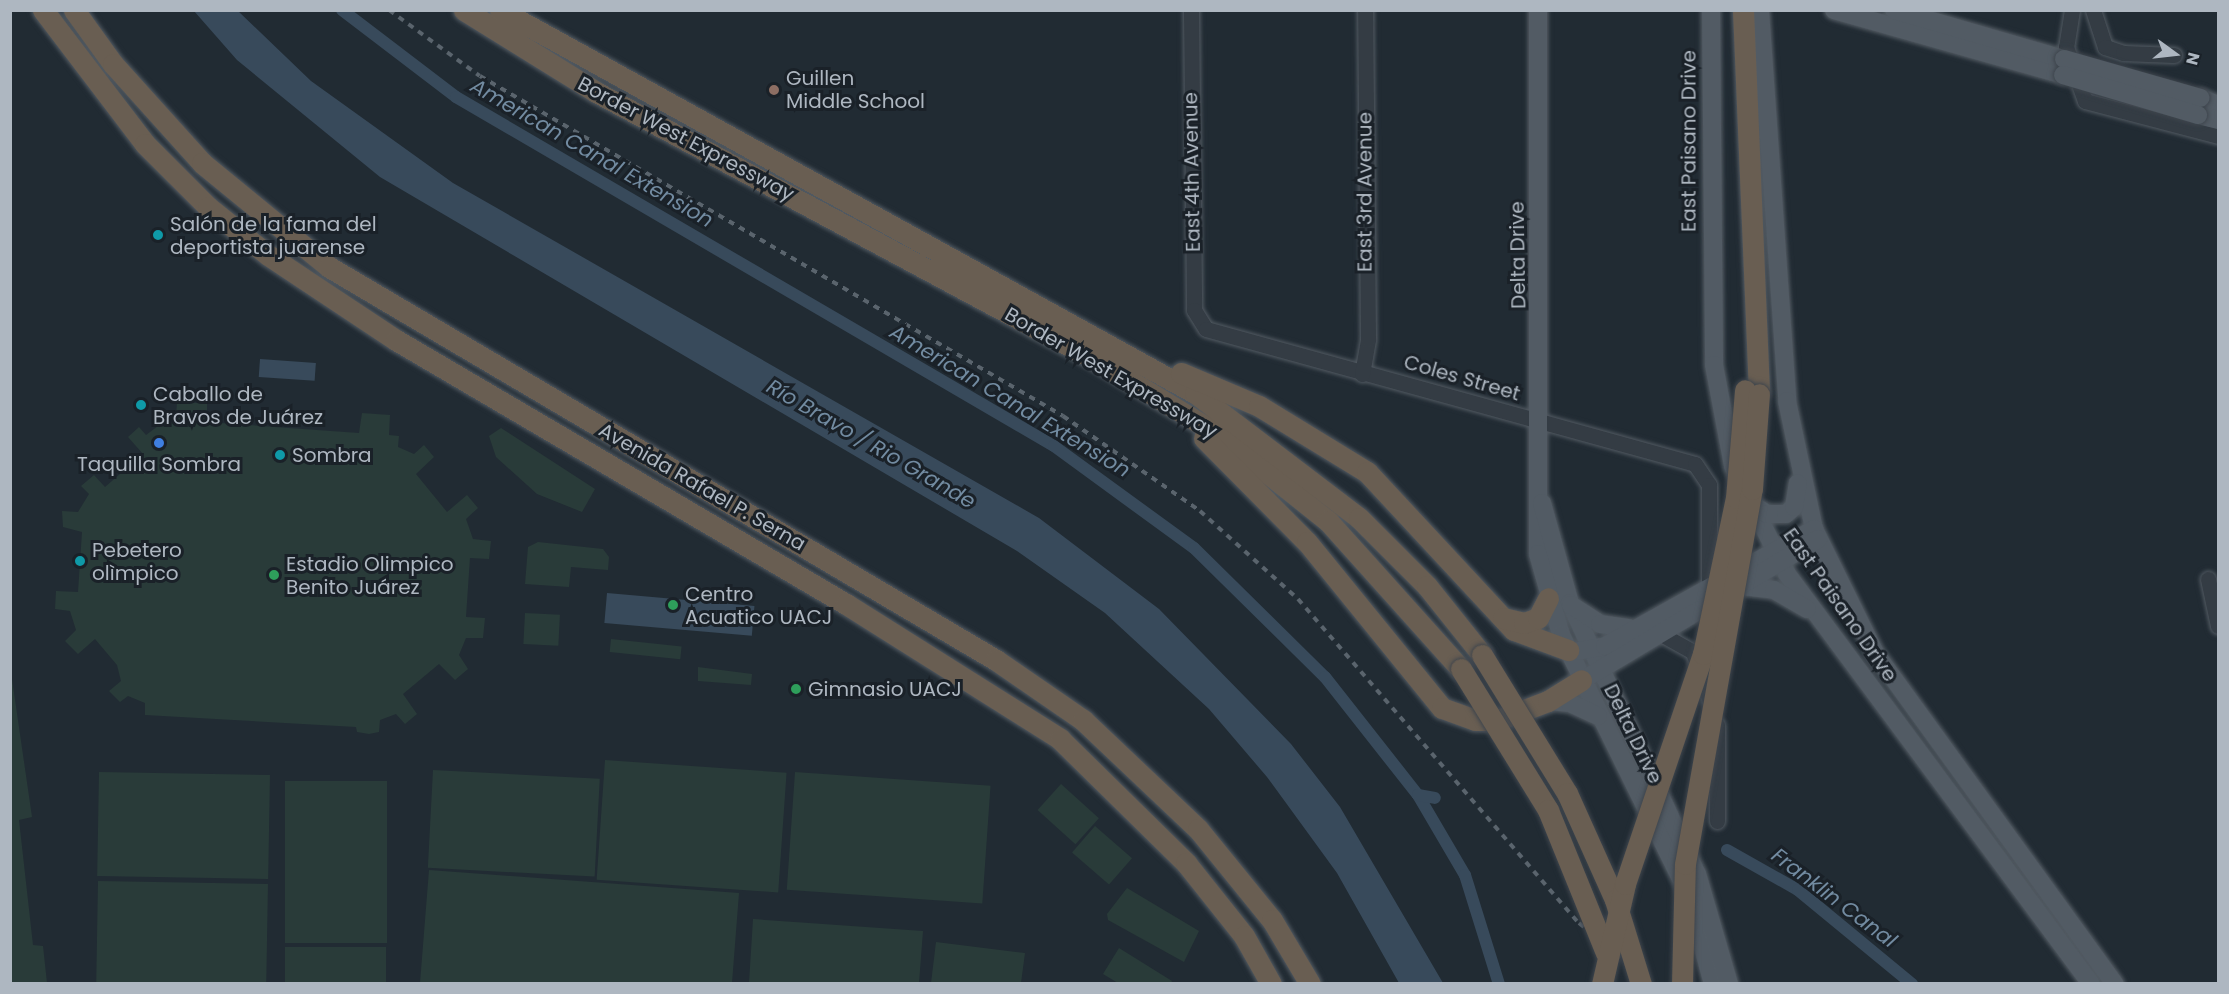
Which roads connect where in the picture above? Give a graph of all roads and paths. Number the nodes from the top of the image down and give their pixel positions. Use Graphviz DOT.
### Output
graph roads {
  1 [pos="43,10"];
  2 [pos="74,10"];
  3 [pos="464,10"];
  4 [pos="500,10"];
  5 [pos="1191,10"];
  6 [pos="1365,10"];
  7 [pos="1538,10"];
  8 [pos="1711,10"];
  9 [pos="1731,10"];
  10 [pos="1743,10"];
  11 [pos="1760,10"];
  12 [pos="1834,10"];
  13 [pos="1894,10"];
  14 [pos="2072,10"];
  15 [pos="2093,10"];
  16 [pos="2174,56"];
  17 [pos="2064,67"];
  18 [pos="2212,108"];
  19 [pos="660,114"];
  20 [pos="2218,136"];
  21 [pos="1206,329"];
  22 [pos="1099,346"];
  23 [pos="1362,374"];
  24 [pos="1141,386"];
  25 [pos="1752,390"];
  26 [pos="1541,424"];
  27 [pos="1799,474"];
  28 [pos="1541,498"];
  29 [pos="1746,501"];
  30 [pos="1816,534"];
  31 [pos="1776,557"];
  32 [pos="1738,578"];
  33 [pos="2208,579"];
  34 [pos="1716,592"];
  35 [pos="1548,598"];
  36 [pos="1570,603"];
  37 [pos="1815,613"];
  38 [pos="1501,617"];
  39 [pos="2218,626"];
  40 [pos="1630,628"];
  41 [pos="1661,634"];
  42 [pos="1568,650"];
  43 [pos="1589,650"];
  44 [pos="1590,676"];
  45 [pos="1548,701"];
  46 [pos="1598,716"];
  47 [pos="1717,737"];
  48 [pos="1717,820"];
  49 [pos="1709,932"];
  50 [pos="1271,984"];
  51 [pos="1310,984"];
  52 [pos="1602,984"];
  53 [pos="1616,984"];
  54 [pos="1641,984"];
  55 [pos="1682,984"];
  56 [pos="1713,984"];
  57 [pos="1729,984"];
  58 [pos="2091,984"];
  59 [pos="2115,984"];
  1 -- 50 [label="highway, Avenida Rafael P. Serna"];
  2 -- 51 [label="highway, Avenida Rafael P. Serna"];
  3 -- 19 [label="highway, Border West Expressway"];
  4 -- 19 [label="highway"];
  5 -- 21 [label="street, East 4th Avenue"];
  6 -- 23 [label="street, East 3rd Avenue"];
  7 -- 26 [label="main road, Delta Drive"];
  8 -- 29 [label="main road, East Paisano Drive"];
  9 -- 25 [label="highway"];
  10 -- 25 [label="highway"];
  11 -- 27 [label="main road, East Paisano Drive"];
  12 -- 17 [label="main road"];
  13 -- 17 [label="main road"];
  14 -- 20 [label="street"];
  15 -- 16 [label="street"];
  17 -- 18 [label="main road, bridge"];
  19 -- 22 [label="highway"];
  21 -- 23 [label="street, Coles Street"];
  22 -- 24 [label="highway, Border West Expressway"];
  22 -- 38 [label="highway"];
  22 -- 54 [label="highway, bridge"];
  23 -- 26 [label="street, Coles Street"];
  24 -- 45 [label="highway"];
  24 -- 53 [label="highway, Border West Expressway, bridge"];
  25 -- 52 [label="highway, bridge"];
  25 -- 55 [label="highway, bridge"];
  26 -- 28 [label="main road, Delta Drive"];
  26 -- 34 [label="street, Coles Street"];
  27 -- 29 [label="main road"];
  27 -- 30 [label="main road, East Paisano Drive"];
  28 -- 35 [label="main road, Delta Drive"];
  28 -- 36 [label="main road, Delta Drive"];
  29 -- 31 [label="main road, East Paisano Drive"];
  29 -- 32 [label="main road"];
  30 -- 31 [label="main road"];
  30 -- 59 [label="main road, East Paisano Drive"];
  31 -- 32 [label="main road"];
  31 -- 37 [label="main road, East Paisano Drive"];
  32 -- 34 [label="main road"];
  32 -- 37 [label="main road"];
  33 -- 39 [label="street"];
  34 -- 40 [label="main road"];
  34 -- 41 [label="main road"];
  34 -- 47 [label="street"];
  35 -- 38 [label="highway"];
  35 -- 42 [label="main road, Delta Drive"];
  36 -- 40 [label="main road"];
  36 -- 43 [label="main road, Delta Drive"];
  37 -- 58 [label="main road, East Paisano Drive"];
  38 -- 42 [label="highway"];
  40 -- 43 [label="main road"];
  41 -- 44 [label="main road"];
  41 -- 47 [label="street"];
  42 -- 43 [label="main road"];
  42 -- 44 [label="main road, Delta Drive"];
  43 -- 44 [label="main road, Delta Drive"];
  44 -- 45 [label="highway"];
  44 -- 46 [label="main road, Delta Drive"];
  44 -- 49 [label="main road, Delta Drive"];
  45 -- 46 [label="main road"];
  46 -- 49 [label="main road, Delta Drive"];
  47 -- 48 [label="street"];
  49 -- 56 [label="main road, Delta Drive"];
  49 -- 57 [label="main road, Delta Drive"];
}
